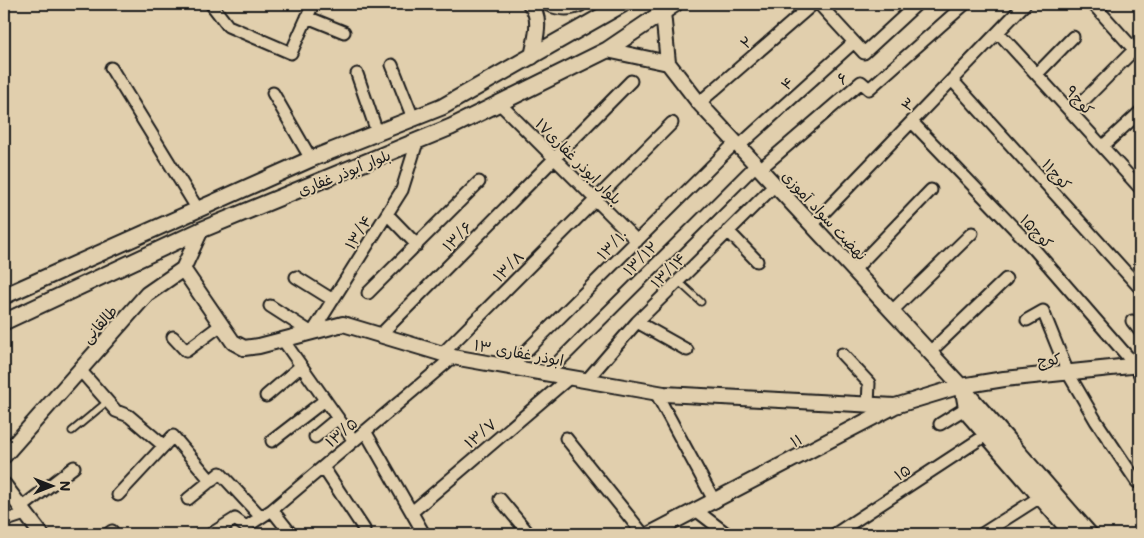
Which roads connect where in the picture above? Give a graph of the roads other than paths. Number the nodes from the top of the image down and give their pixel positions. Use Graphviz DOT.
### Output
graph roads {
  1 [pos="211,4"];
  2 [pos="313,4"];
  3 [pos="530,4"];
  4 [pos="549,4"];
  5 [pos="580,4"];
  6 [pos="620,4"];
  7 [pos="676,4"];
  8 [pos="813,4"];
  9 [pos="917,4"];
  10 [pos="965,4"];
  11 [pos="1025,4"];
  12 [pos="1093,4"];
  13 [pos="825,6"];
  14 [pos="663,12"];
  15 [pos="308,17"];
  16 [pos="344,32"];
  17 [pos="998,32"];
  18 [pos="1074,37"];
  19 [pos="854,42"];
  20 [pos="607,50"];
  21 [pos="1137,53"];
  22 [pos="532,57"];
  23 [pos="668,63"];
  24 [pos="392,65"];
  25 [pos="112,68"];
  26 [pos="356,74"];
  27 [pos="1037,74"];
  28 [pos="952,80"];
  29 [pos="631,81"];
  30 [pos="273,93"];
  31 [pos="499,103"];
  32 [pos="699,103"];
  33 [pos="1072,112"];
  34 [pos="1140,112"];
  35 [pos="413,118"];
  36 [pos="912,122"];
  37 [pos="672,123"];
  38 [pos="378,132"];
  39 [pos="417,142"];
  40 [pos="737,144"];
  41 [pos="1102,146"];
  42 [pos="555,158"];
  43 [pos="311,159"];
  44 [pos="758,167"];
  45 [pos="479,182"];
  46 [pos="775,185"];
  47 [pos="1140,187"];
  48 [pos="931,190"];
  49 [pos="596,199"];
  50 [pos="197,208"];
  51 [pos="387,214"];
  52 [pos="812,225"];
  53 [pos="201,230"];
  54 [pos="728,231"];
  55 [pos="972,233"];
  56 [pos="637,241"];
  57 [pos="417,245"];
  58 [pos="757,261"];
  59 [pos="183,270"];
  60 [pos="854,270"];
  61 [pos="296,277"];
  62 [pos="1006,279"];
  63 [pos="678,281"];
  64 [pos="1140,288"];
  65 [pos="368,293"];
  66 [pos="4,296"];
  67 [pos="333,300"];
  68 [pos="702,302"];
  69 [pos="270,306"];
  70 [pos="892,311"];
  71 [pos="1027,320"];
  72 [pos="1132,321"];
  73 [pos="4,322"];
  74 [pos="637,322"];
  75 [pos="222,325"];
  76 [pos="1140,331"];
  77 [pos="312,333"];
  78 [pos="380,335"];
  79 [pos="173,337"];
  80 [pos="283,340"];
  81 [pos="687,350"];
  82 [pos="930,352"];
  83 [pos="842,354"];
  84 [pos="447,356"];
  85 [pos="301,366"];
  86 [pos="510,367"];
  87 [pos="1139,368"];
  88 [pos="80,370"];
  89 [pos="1068,373"];
  90 [pos="546,374"];
  91 [pos="569,378"];
  92 [pos="586,381"];
  93 [pos="961,386"];
  94 [pos="656,393"];
  95 [pos="266,396"];
  96 [pos="325,400"];
  97 [pos="108,401"];
  98 [pos="868,405"];
  99 [pos="895,406"];
  100 [pos="966,408"];
  101 [pos="338,418"];
  102 [pos="940,424"];
  103 [pos="72,431"];
  104 [pos="365,431"];
  105 [pos="986,435"];
  106 [pos="315,437"];
  107 [pos="566,438"];
  108 [pos="17,440"];
  109 [pos="272,441"];
  110 [pos="354,441"];
  111 [pos="164,446"];
  112 [pos="4,448"];
  113 [pos="4,456"];
  114 [pos="74,467"];
  115 [pos="323,467"];
  116 [pos="210,481"];
  117 [pos="1137,482"];
  118 [pos="4,484"];
  119 [pos="118,495"];
  120 [pos="1040,497"];
  121 [pos="188,499"];
  122 [pos="500,499"];
  123 [pos="714,502"];
  124 [pos="272,510"];
  125 [pos="697,510"];
  126 [pos="23,511"];
  127 [pos="412,512"];
  128 [pos="261,517"];
  129 [pos="4,521"];
  130 [pos="364,529"];
  131 [pos="41,534"];
  132 [pos="211,534"];
  133 [pos="291,534"];
  134 [pos="424,534"];
  135 [pos="529,534"];
  136 [pos="644,534"];
  137 [pos="650,534"];
  138 [pos="727,534"];
  139 [pos="834,534"];
  140 [pos="982,534"];
  141 [pos="1072,534"];
  142 [pos="1090,534"];
  1 -- 15 [label="street"];
  2 -- 15 [label="street"];
  3 -- 22 [label="street"];
  4 -- 5 [label="street"];
  6 -- 22 [label="main road, بلوار ابوذر غفاری"];
  7 -- 14 [label="main road, بلوار ابوذر غفاری"];
  8 -- 32 [label="street, ۲"];
  9 -- 19 [label="street"];
  10 -- 44 [label="street, ۶"];
  11 -- 17 [label="street, ۳"];
  12 -- 21 [label="street"];
  13 -- 19 [label="street"];
  14 -- 20 [label="main road, بلوار ابوذر غفاری"];
  14 -- 23 [label="street"];
  15 -- 16 [label="street"];
  17 -- 27 [label="street, ۹کوچ"];
  17 -- 28 [label="street, ۳"];
  18 -- 27 [label="street"];
  19 -- 40 [label="street, ۴"];
  20 -- 23 [label="street"];
  20 -- 31 [label="main road, بلوار ابوذر غفاری"];
  21 -- 33 [label="street"];
  22 -- 35 [label="main road, بلوار ابوذر غفاری"];
  23 -- 32 [label="street, نهضت سواد آموزی"];
  24 -- 35 [label="street"];
  25 -- 50 [label="street"];
  26 -- 38 [label="street"];
  27 -- 33 [label="street, ۹کوچ"];
  28 -- 36 [label="street, ۳"];
  28 -- 64 [label="street, ۱۱کوچ"];
  29 -- 42 [label="street, ۱۳/۶"];
  30 -- 43 [label="street"];
  31 -- 39 [label="main road, بلوار ابوذر غفاری"];
  31 -- 42 [label="street, بلوار ابوذر غفاری۱۷"];
  32 -- 40 [label="street, نهضت سواد آموزی"];
  33 -- 41 [label="street, ۹کوچ"];
  34 -- 41 [label="street"];
  35 -- 38 [label="main road, بلوار ابوذر غفاری"];
  36 -- 52 [label="street, ۳"];
  36 -- 87 [label="street, ۱۵کوچ"];
  37 -- 49 [label="street"];
  38 -- 43 [label="main road, بلوار ابوذر غفاری"];
  39 -- 51 [label="street, ۱۳/۴"];
  39 -- 53 [label="main road, بلوار ابوذر غفاری"];
  40 -- 44 [label="street, نهضت سواد آموزی"];
  40 -- 56 [label="street, ۱۳/۱۰"];
  41 -- 47 [label="street, ۹کوچ"];
  42 -- 49 [label="street, بلوار ابوذر غفاری۱۷"];
  42 -- 78 [label="street, ۱۳/۶"];
  43 -- 50 [label="main road, بلوار ابوذر غفاری"];
  44 -- 46 [label="street, نهضت سواد آموزی"];
  44 -- 90 [label="street, ۱۳/۱۲"];
  45 -- 57 [label="street"];
  46 -- 52 [label="street, نهضت سواد آموزی"];
  46 -- 54 [label="street, ۱۳/۱۴"];
  48 -- 60 [label="street"];
  49 -- 56 [label="street, بلوار ابوذر غفاری۱۷"];
  49 -- 84 [label="street, ۱۳/۸"];
  50 -- 66 [label="main road, بلوار ابوذر غفاری"];
  51 -- 57 [label="street"];
  51 -- 67 [label="street, ۱۳/۴"];
  52 -- 60 [label="street, نهضت سواد آموزی"];
  53 -- 59 [label="street"];
  53 -- 73 [label="main road, بلوار ابوذر غفاری"];
  54 -- 58 [label="street"];
  54 -- 63 [label="street, ۱۳/۱۴"];
  55 -- 70 [label="street"];
  56 -- 86 [label="street, ۱۳/۱۰"];
  57 -- 65 [label="street"];
  59 -- 75 [label="street, ۱۳ ابوذر غفاری"];
  59 -- 88 [label="street, طالقانی"];
  60 -- 70 [label="street, نهضت سواد آموزی"];
  61 -- 67 [label="street"];
  62 -- 82 [label="street"];
  63 -- 68 [label="lane"];
  63 -- 74 [label="street, ۱۳/۱۴"];
  67 -- 77 [label="street, ۱۳/۴"];
  69 -- 77 [label="street"];
  70 -- 82 [label="street, نهضت سواد آموزی"];
  71 -- 89 [label="street"];
  72 -- 76 [label="street"];
  74 -- 81 [label="street"];
  74 -- 92 [label="street, ۱۳/۱۴"];
  75 -- 79 [label="street"];
  75 -- 80 [label="street, ۱۳ ابوذر غفاری"];
  77 -- 78 [label="street, ۱۳ ابوذر غفاری"];
  77 -- 80 [label="street, ۱۳ ابوذر غفاری"];
  78 -- 84 [label="street, ۱۳ ابوذر غفاری"];
  80 -- 85 [label="street"];
  82 -- 93 [label="street, نهضت سواد آموزی"];
  83 -- 98 [label="street"];
  84 -- 86 [label="street, ۱۳ ابوذر غفاری"];
  84 -- 104 [label="street, ۱۳/۵"];
  85 -- 95 [label="street"];
  85 -- 96 [label="street"];
  86 -- 90 [label="street, ۱۳ ابوذر غفاری"];
  87 -- 89 [label="street, کوچ"];
  88 -- 97 [label="street"];
  88 -- 108 [label="street, طالقانی"];
  89 -- 93 [label="street, کوچ"];
  89 -- 117 [label="street"];
  90 -- 91 [label="street, ۱۳ ابوذر غفاری"];
  91 -- 92 [label="street, ۱۳ ابوذر غفاری"];
  91 -- 127 [label="street, ۱۳/۷"];
  92 -- 94 [label="street, ۱۳ ابوذر غفاری"];
  93 -- 99 [label="street, ۱۱"];
  93 -- 100 [label="street, نهضت سواد آموزی"];
  93 -- 142 [label="street, نهضت سواد آموزی"];
  94 -- 98 [label="street, ۱۳ ابوذر غفاری"];
  94 -- 123 [label="street"];
  96 -- 101 [label="street"];
  96 -- 109 [label="street"];
  97 -- 103 [label="lane"];
  97 -- 111 [label="street"];
  98 -- 99 [label="street, ۱۳ ابوذر غفاری"];
  99 -- 123 [label="street, ۱۱"];
  100 -- 102 [label="street"];
  100 -- 105 [label="street, نهضت سواد آموزی"];
  101 -- 106 [label="street"];
  101 -- 110 [label="street"];
  104 -- 110 [label="street, ۱۳/۵"];
  104 -- 127 [label="street"];
  105 -- 120 [label="street, نهضت سواد آموزی"];
  105 -- 139 [label="street, ۱۵"];
  107 -- 136 [label="street"];
  108 -- 112 [label="street, طالقانی"];
  108 -- 113 [label="street, طالقانی"];
  110 -- 115 [label="street, ۱۳/۵"];
  111 -- 116 [label="street"];
  111 -- 119 [label="street"];
  114 -- 126 [label="street"];
  115 -- 124 [label="street, ۱۳/۵"];
  115 -- 130 [label="street"];
  116 -- 121 [label="street"];
  116 -- 128 [label="street"];
  118 -- 126 [label="street"];
  120 -- 140 [label="street"];
  120 -- 141 [label="street, نهضت سواد آموزی"];
  122 -- 135 [label="street"];
  123 -- 125 [label="street, ۱۱"];
  124 -- 128 [label="street, ۱۳/۵"];
  124 -- 133 [label="street"];
  125 -- 137 [label="street, ۱۱"];
  125 -- 138 [label="street"];
  126 -- 129 [label="street"];
  126 -- 131 [label="street"];
  127 -- 134 [label="street"];
  128 -- 132 [label="street, ۱۳/۵"];
}
